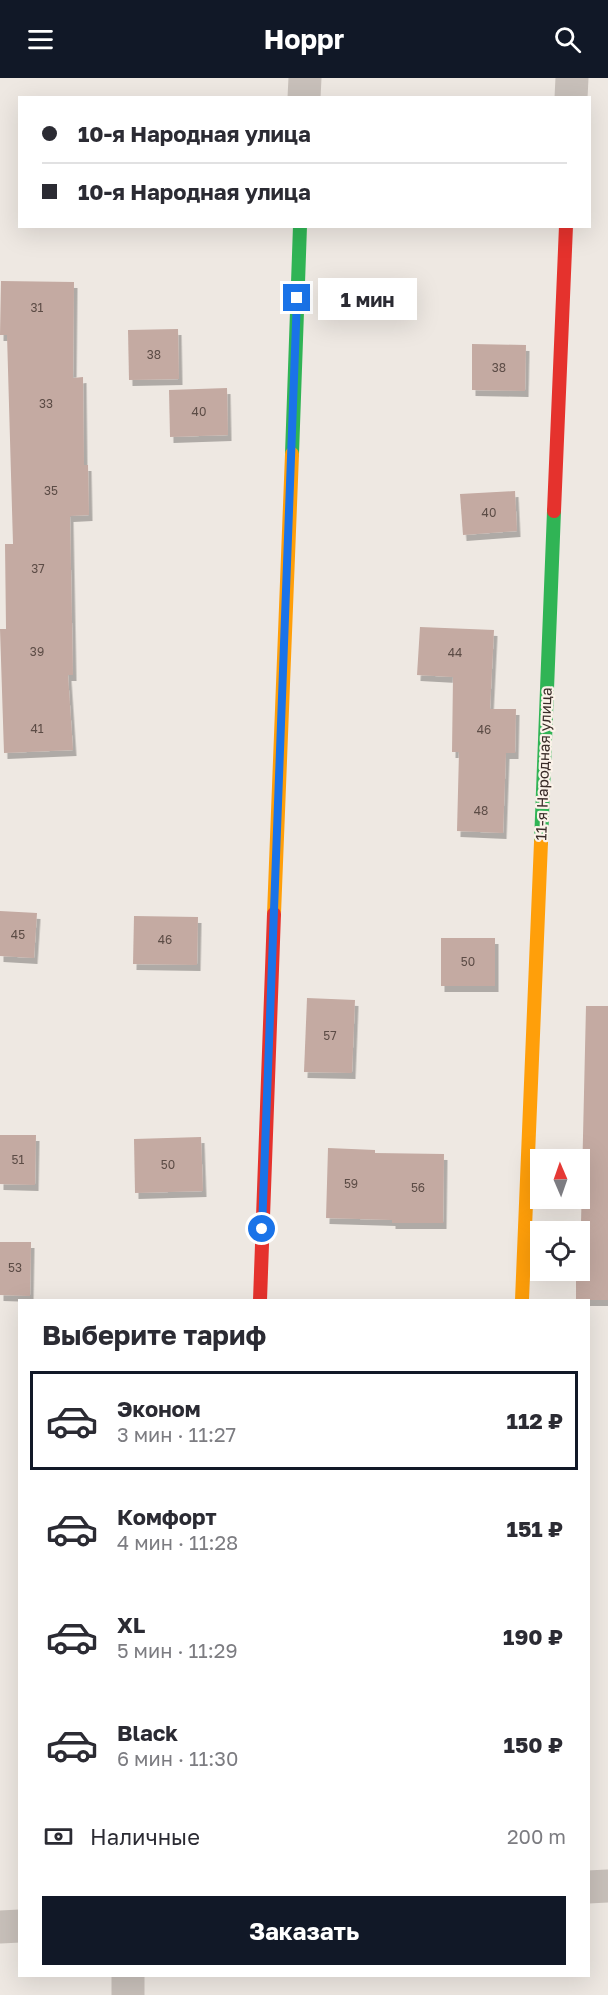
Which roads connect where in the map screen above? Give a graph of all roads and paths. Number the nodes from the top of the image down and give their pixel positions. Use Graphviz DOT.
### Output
graph roads {
  1 [pos="305,78"];
  2 [pos="572,78"];
  3 [pos="304,96"];
  4 [pos="571,96"];
  5 [pos="300,228"];
  6 [pos="566,228"];
  7 [pos="260,1299"];
  8 [pos="522,1299"];
  9 [pos="608,1886"];
  10 [pos="590,1887"];
  11 [pos="18,1926"];
  12 [pos="0,1927"];
  13 [pos="128,1977"];
  14 [pos="128,1995"];
  1 -- 3 [label="street"];
  2 -- 4 [label="street"];
  5 -- 7 [label="street"];
  6 -- 8 [label="street, 11-я Народная улица"];
  9 -- 10 [label="street"];
  11 -- 12 [label="street"];
  13 -- 14 [label="street"];
}
